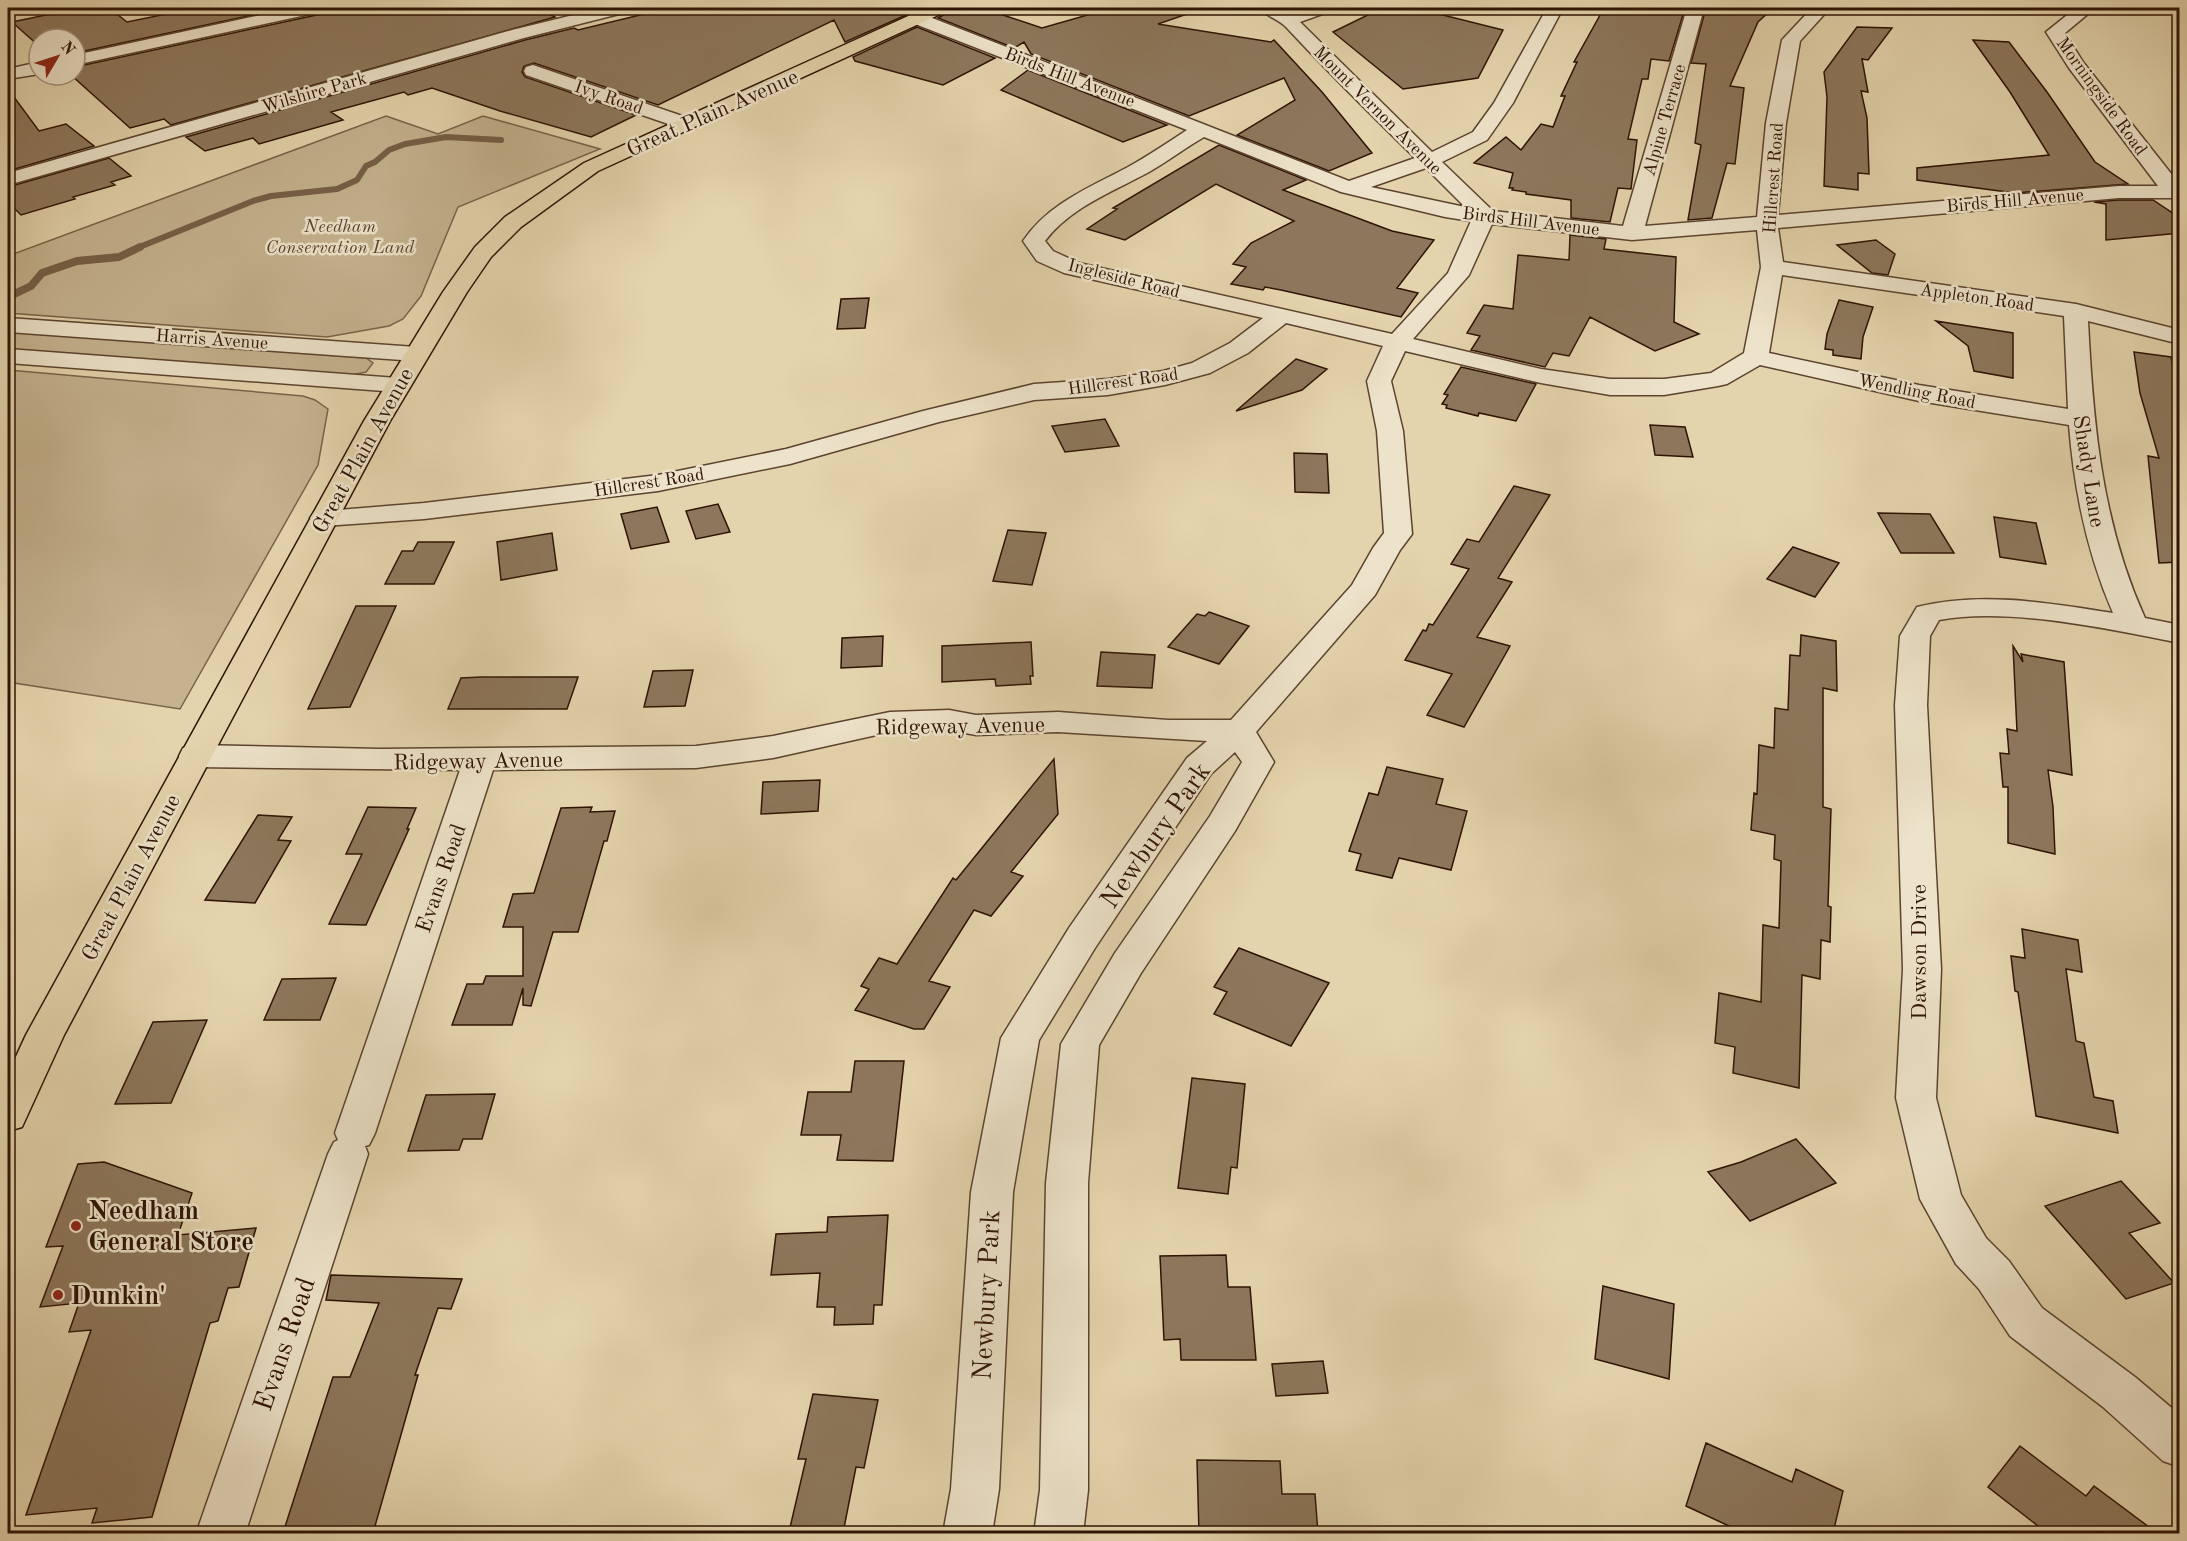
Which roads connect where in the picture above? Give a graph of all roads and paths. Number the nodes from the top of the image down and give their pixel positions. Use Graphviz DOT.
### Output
graph roads {
  1 [pos="22,8"];
  2 [pos="315,8"];
  3 [pos="621,8"];
  4 [pos="1269,8"];
  5 [pos="1322,8"];
  6 [pos="1555,8"];
  7 [pos="1696,8"];
  8 [pos="1821,8"];
  9 [pos="2086,8"];
  10 [pos="8,10"];
  11 [pos="928,13"];
  12 [pos="1289,20"];
  13 [pos="87,57"];
  14 [pos="27,70"];
  15 [pos="533,71"];
  16 [pos="8,74"];
  17 [pos="684,123"];
  18 [pos="1203,129"];
  19 [pos="1430,160"];
  20 [pos="8,179"];
  21 [pos="1348,188"];
  22 [pos="2177,192"];
  23 [pos="1485,215"];
  24 [pos="1767,223"];
  25 [pos="1632,233"];
  26 [pos="1772,267"];
  27 [pos="2076,311"];
  28 [pos="1282,315"];
  29 [pos="8,325"];
  30 [pos="2180,337"];
  31 [pos="1398,341"];
  32 [pos="416,354"];
  33 [pos="8,356"];
  34 [pos="1756,357"];
  35 [pos="397,385"];
  36 [pos="2080,419"];
  37 [pos="324,518"];
  38 [pos="2133,624"];
  39 [pos="2180,634"];
  40 [pos="1239,731"];
  41 [pos="195,756"];
  42 [pos="480,760"];
  43 [pos="8,1115"];
  44 [pos="2180,1445"];
  45 [pos="220,1533"];
  46 [pos="968,1533"];
  47 [pos="1058,1533"];
  1 -- 10 [label="street"];
  2 -- 13 [label="street"];
  3 -- 20 [label="street, Wilshire Park"];
  4 -- 12 [label="street, Mount Vernon Avenue"];
  5 -- 12 [label="street"];
  6 -- 19 [label="street"];
  7 -- 25 [label="street, Alpine Terrace"];
  8 -- 24 [label="street, Hillcrest Road"];
  9 -- 22 [label="street, Morningside Road"];
  11 -- 17 [label="main road, Great Plain Avenue"];
  11 -- 18 [label="street, Birds Hill Avenue"];
  12 -- 19 [label="street, Mount Vernon Avenue"];
  14 -- 16 [label="street"];
  15 -- 17 [label="street, Ivy Road"];
  17 -- 32 [label="main road, Great Plain Avenue"];
  18 -- 21 [label="street, Birds Hill Avenue"];
  18 -- 28 [label="street, Ingleside Road"];
  19 -- 21 [label="street"];
  19 -- 23 [label="street, Mount Vernon Avenue"];
  21 -- 23 [label="street, Birds Hill Avenue"];
  22 -- 24 [label="street, Birds Hill Avenue"];
  23 -- 25 [label="street, Birds Hill Avenue"];
  23 -- 31 [label="street"];
  24 -- 25 [label="street, Birds Hill Avenue"];
  24 -- 26 [label="street, Hillcrest Road"];
  26 -- 27 [label="street, Appleton Road"];
  26 -- 34 [label="street, Hillcrest Road"];
  27 -- 30 [label="street, Appleton Road"];
  27 -- 36 [label="street, Shady Lane"];
  28 -- 31 [label="street"];
  28 -- 37 [label="street, Hillcrest Road"];
  29 -- 32 [label="street, Harris Avenue"];
  31 -- 34 [label="street"];
  31 -- 40 [label="street"];
  32 -- 35 [label="main road, Great Plain Avenue"];
  33 -- 35 [label="street, Harris Avenue"];
  34 -- 36 [label="street, Wendling Road"];
  35 -- 37 [label="main road, Great Plain Avenue"];
  36 -- 38 [label="street, Shady Lane"];
  37 -- 41 [label="main road, Great Plain Avenue"];
  38 -- 39 [label="street, Dawson Drive"];
  38 -- 44 [label="street, Dawson Drive"];
  40 -- 42 [label="street, Ridgeway Avenue"];
  40 -- 46 [label="street, Newbury Park"];
  40 -- 47 [label="street, Newbury Park"];
  41 -- 42 [label="street, Ridgeway Avenue"];
  41 -- 43 [label="main road, Great Plain Avenue"];
  42 -- 45 [label="street, Evans Road"];
}
